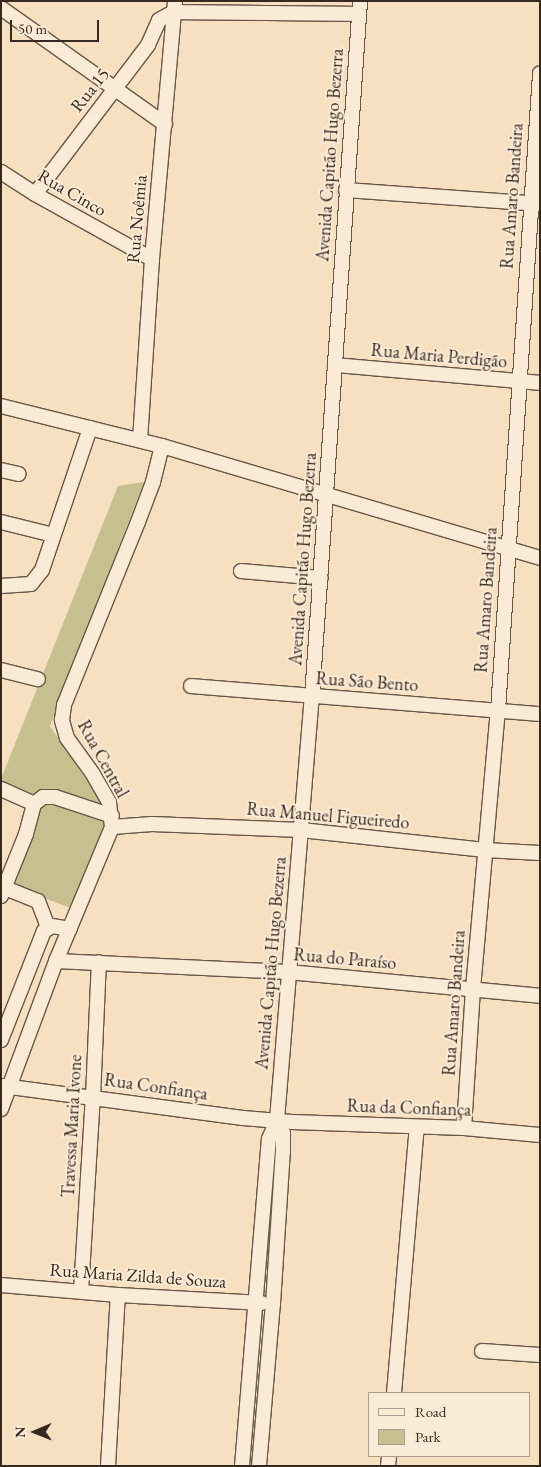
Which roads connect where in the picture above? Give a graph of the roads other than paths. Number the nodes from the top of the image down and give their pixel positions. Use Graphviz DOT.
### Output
graph roads {
  1 [pos="175,7"];
  2 [pos="1,8"];
  3 [pos="359,8"];
  4 [pos="540,74"];
  5 [pos="114,88"];
  6 [pos="165,124"];
  7 [pos="1,172"];
  8 [pos="346,190"];
  9 [pos="35,194"];
  10 [pos="535,204"];
  11 [pos="152,259"];
  12 [pos="335,365"];
  13 [pos="518,382"];
  14 [pos="540,384"];
  15 [pos="1,406"];
  16 [pos="90,428"];
  17 [pos="140,440"];
  18 [pos="162,446"];
  19 [pos="1,470"];
  20 [pos="19,474"];
  21 [pos="327,496"];
  22 [pos="1,522"];
  23 [pos="53,535"];
  24 [pos="509,549"];
  25 [pos="540,558"];
  26 [pos="241,571"];
  27 [pos="321,578"];
  28 [pos="1,586"];
  29 [pos="1,670"];
  30 [pos="38,679"];
  31 [pos="191,686"];
  32 [pos="312,697"];
  33 [pos="498,712"];
  34 [pos="540,714"];
  35 [pos="1,789"];
  36 [pos="34,804"];
  37 [pos="112,821"];
  38 [pos="300,830"];
  39 [pos="485,850"];
  40 [pos="540,853"];
  41 [pos="3,892"];
  42 [pos="48,927"];
  43 [pos="70,929"];
  44 [pos="56,961"];
  45 [pos="99,962"];
  46 [pos="288,972"];
  47 [pos="473,990"];
  48 [pos="540,996"];
  49 [pos="1,1040"];
  50 [pos="6,1087"];
  51 [pos="93,1097"];
  52 [pos="1,1109"];
  53 [pos="277,1120"];
  54 [pos="417,1127"];
  55 [pos="464,1128"];
  56 [pos="540,1135"];
  57 [pos="2,1285"];
  58 [pos="1,1290"];
  59 [pos="81,1292"];
  60 [pos="118,1295"];
  61 [pos="255,1303"];
  62 [pos="273,1304"];
  63 [pos="482,1351"];
  64 [pos="540,1355"];
  65 [pos="394,1392"];
  66 [pos="108,1466"];
  67 [pos="242,1466"];
  68 [pos="259,1466"];
  1 -- 3 [label="street"];
  1 -- 5 [label="street, Rua 15"];
  1 -- 6 [label="street, Rua Noêmia"];
  2 -- 5 [label="street"];
  3 -- 8 [label="street, Avenida Capitão Hugo Bezerra"];
  4 -- 10 [label="street, Rua Amaro Bandeira"];
  5 -- 6 [label="street"];
  5 -- 9 [label="street, Rua 15"];
  6 -- 11 [label="street, Rua Noêmia"];
  7 -- 9 [label="street, Rua Cinco"];
  8 -- 10 [label="street"];
  8 -- 12 [label="street, Avenida Capitão Hugo Bezerra"];
  9 -- 11 [label="street, Rua Cinco"];
  10 -- 13 [label="street, Rua Amaro Bandeira"];
  11 -- 17 [label="street, Rua Noêmia"];
  12 -- 13 [label="street, Rua Maria Perdigão"];
  12 -- 21 [label="street, Avenida Capitão Hugo Bezerra"];
  13 -- 14 [label="street, Rua Maria Perdigão"];
  13 -- 24 [label="street, Rua Amaro Bandeira"];
  15 -- 16 [label="street"];
  16 -- 17 [label="street"];
  16 -- 23 [label="street"];
  17 -- 18 [label="street"];
  18 -- 21 [label="street"];
  18 -- 37 [label="street, Rua Central"];
  19 -- 20 [label="street"];
  21 -- 24 [label="street"];
  21 -- 27 [label="street, Avenida Capitão Hugo Bezerra"];
  22 -- 23 [label="street"];
  23 -- 28 [label="street"];
  24 -- 25 [label="street"];
  24 -- 33 [label="street, Rua Amaro Bandeira"];
  26 -- 27 [label="street"];
  27 -- 32 [label="street, Avenida Capitão Hugo Bezerra"];
  29 -- 30 [label="street"];
  31 -- 32 [label="street, Rua São Bento"];
  32 -- 33 [label="street, Rua São Bento"];
  32 -- 38 [label="street, Avenida Capitão Hugo Bezerra"];
  33 -- 34 [label="street, Rua São Bento"];
  33 -- 39 [label="street, Rua Amaro Bandeira"];
  35 -- 36 [label="street"];
  36 -- 37 [label="street"];
  36 -- 41 [label="street"];
  37 -- 38 [label="street, Rua Manuel Figueiredo"];
  37 -- 43 [label="street, Rua Central"];
  38 -- 39 [label="street, Rua Manuel Figueiredo"];
  38 -- 46 [label="street, Avenida Capitão Hugo Bezerra"];
  39 -- 40 [label="street, Rua Manuel Figueiredo"];
  39 -- 47 [label="street, Rua Amaro Bandeira"];
  41 -- 42 [label="street"];
  42 -- 43 [label="street"];
  42 -- 49 [label="street"];
  43 -- 44 [label="street, Rua Central"];
  44 -- 45 [label="street, Rua do Paraíso"];
  44 -- 50 [label="street, Rua Central"];
  45 -- 46 [label="street, Rua do Paraíso"];
  45 -- 51 [label="street, Travessa Maria Ivone"];
  46 -- 47 [label="street, Rua do Paraíso"];
  46 -- 53 [label="street, Avenida Capitão Hugo Bezerra"];
  47 -- 48 [label="street, Rua do Paraíso"];
  47 -- 55 [label="street, Rua Amaro Bandeira"];
  50 -- 51 [label="street, Rua Confiança"];
  50 -- 52 [label="street, Rua Central"];
  51 -- 53 [label="street, Rua Confiança"];
  51 -- 59 [label="street, Travessa Maria Ivone"];
  53 -- 54 [label="street, Rua da Confiança"];
  53 -- 61 [label="street, Avenida Capitão Hugo Bezerra"];
  53 -- 62 [label="street, Avenida Capitão Hugo Bezerra"];
  54 -- 55 [label="street, Rua da Confiança"];
  54 -- 65 [label="street"];
  55 -- 56 [label="street, Rua da Confiança"];
  57 -- 58 [label="street"];
  57 -- 59 [label="street, Rua Maria Zilda de Souza"];
  59 -- 60 [label="street, Rua Maria Zilda de Souza"];
  60 -- 61 [label="street, Rua Maria Zilda de Souza"];
  60 -- 66 [label="street"];
  61 -- 62 [label="street, Rua Maria Zilda de Souza"];
  61 -- 67 [label="street, Avenida Capitão Hugo Bezerra"];
  62 -- 68 [label="street, Avenida Capitão Hugo Bezerra"];
  63 -- 64 [label="street"];
}
